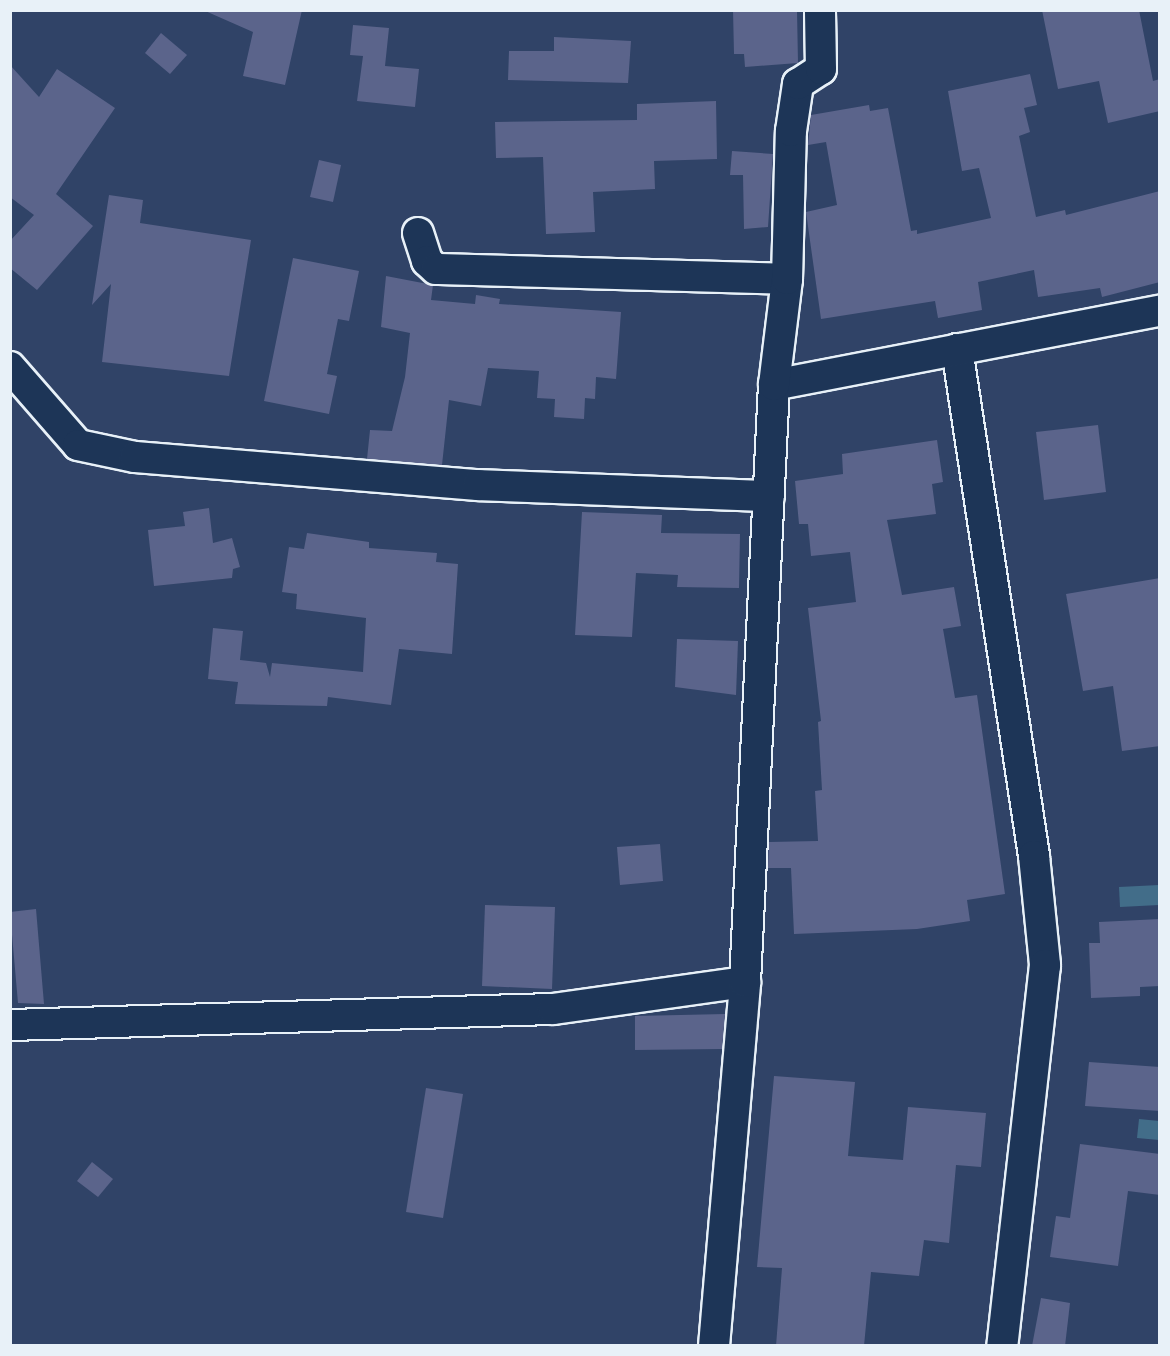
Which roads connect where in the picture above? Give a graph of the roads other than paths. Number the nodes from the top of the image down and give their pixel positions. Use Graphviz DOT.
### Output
graph roads {
  1 [pos="820,10"];
  2 [pos="418,233"];
  3 [pos="787,279"];
  4 [pos="1160,311"];
  5 [pos="957,349"];
  6 [pos="10,367"];
  7 [pos="774,385"];
  8 [pos="769,496"];
  9 [pos="745,982"];
  10 [pos="10,1025"];
  11 [pos="714,1346"];
  12 [pos="1002,1346"];
  1 -- 3 [label="street"];
  2 -- 3 [label="street"];
  3 -- 7 [label="street"];
  4 -- 5 [label="street"];
  5 -- 7 [label="street"];
  5 -- 12 [label="street"];
  6 -- 8 [label="street"];
  7 -- 8 [label="street"];
  8 -- 9 [label="street"];
  9 -- 10 [label="street"];
  9 -- 11 [label="street"];
}
